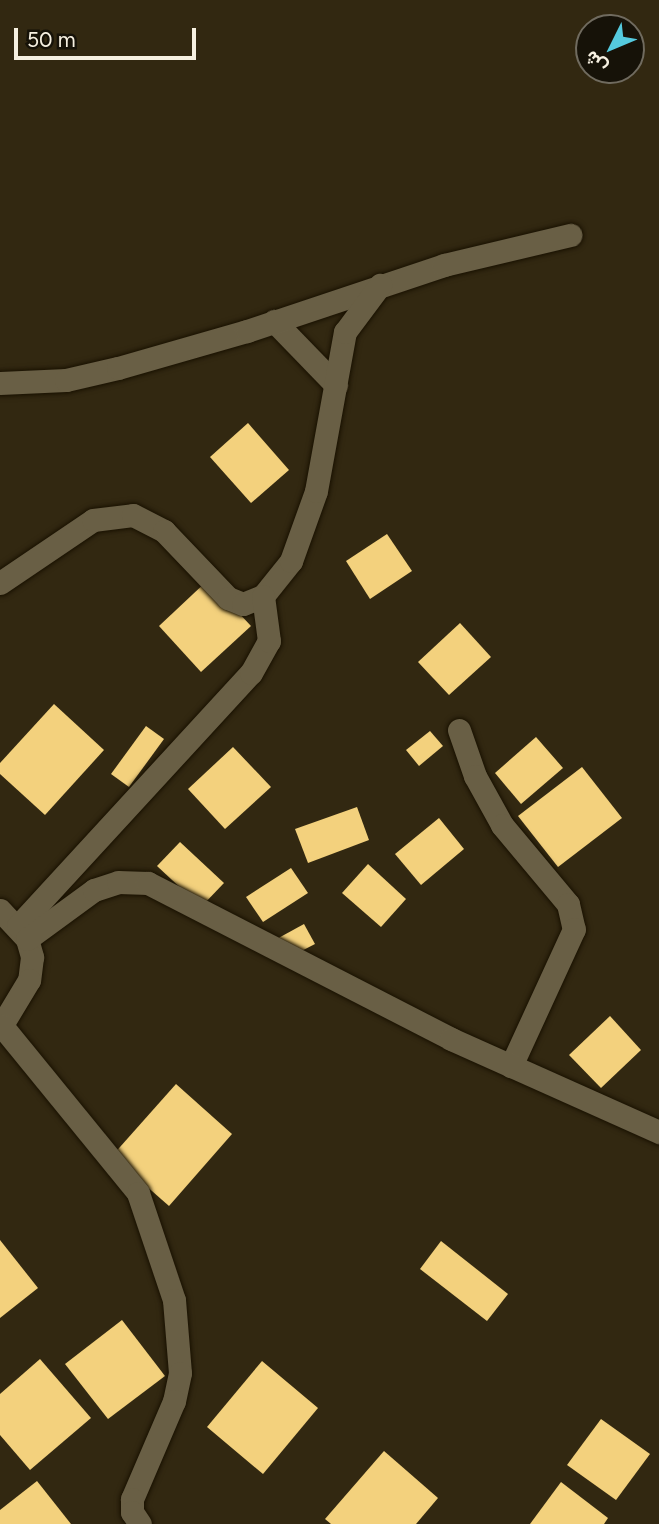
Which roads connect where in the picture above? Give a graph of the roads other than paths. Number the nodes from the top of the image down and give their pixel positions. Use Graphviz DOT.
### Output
graph roads {
  1 [pos="569,235"];
  2 [pos="380,285"];
  3 [pos="274,321"];
  4 [pos="0,383"];
  5 [pos="336,385"];
  6 [pos="0,583"];
  7 [pos="263,596"];
  8 [pos="459,730"];
  9 [pos="0,910"];
  10 [pos="23,933"];
  11 [pos="1,1027"];
  12 [pos="511,1066"];
  13 [pos="659,1132"];
  14 [pos="139,1524"];
  1 -- 2 [label="street"];
  2 -- 3 [label="street"];
  2 -- 5 [label="street"];
  3 -- 4 [label="street"];
  3 -- 5 [label="street"];
  5 -- 7 [label="street"];
  6 -- 7 [label="street"];
  7 -- 10 [label="street"];
  8 -- 12 [label="street"];
  9 -- 10 [label="street"];
  10 -- 11 [label="street"];
  10 -- 12 [label="street"];
  11 -- 14 [label="street"];
  12 -- 13 [label="street"];
}
